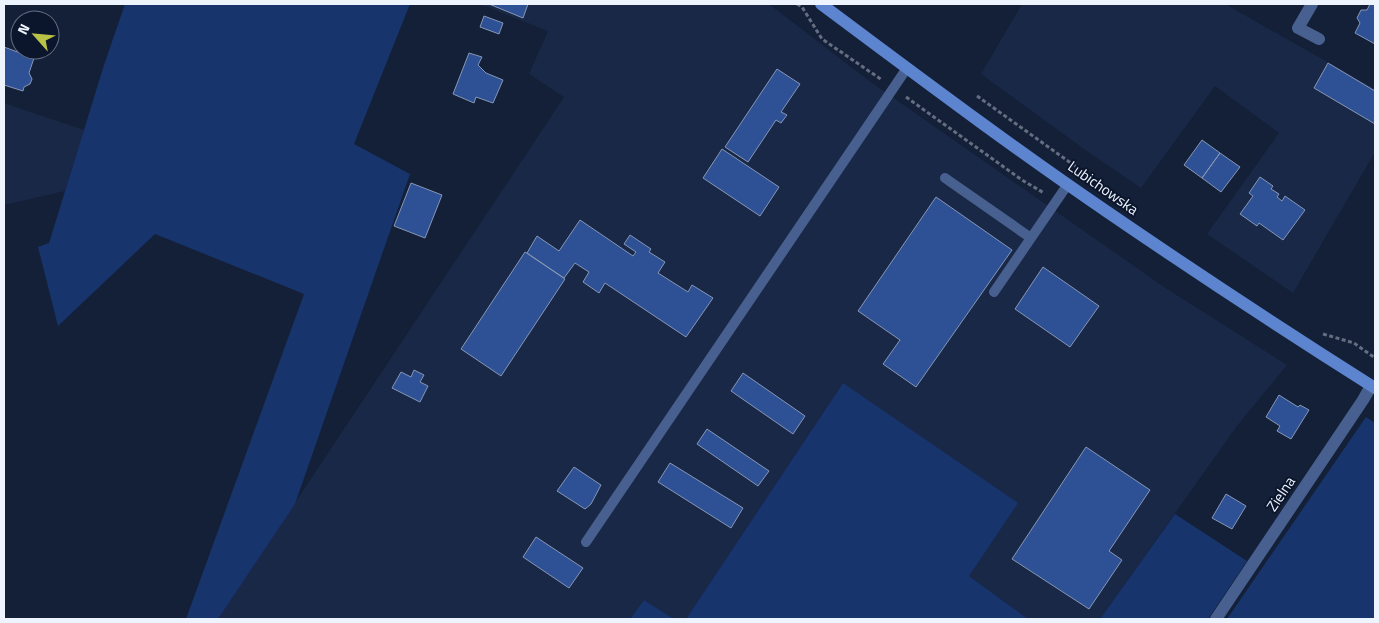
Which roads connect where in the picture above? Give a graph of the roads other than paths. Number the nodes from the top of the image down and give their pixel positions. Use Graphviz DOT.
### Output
graph roads {
  1 [pos="821,4"];
  2 [pos="1312,4"];
  3 [pos="1319,39"];
  4 [pos="907,68"];
  5 [pos="945,178"];
  6 [pos="1068,184"];
  7 [pos="1031,238"];
  8 [pos="994,292"];
  9 [pos="1373,387"];
  10 [pos="586,542"];
  11 [pos="1216,619"];
  1 -- 4 [label="street, Lubichowska"];
  2 -- 3 [label="street"];
  4 -- 6 [label="street, Lubichowska"];
  4 -- 10 [label="lane"];
  5 -- 7 [label="lane"];
  6 -- 7 [label="lane"];
  6 -- 9 [label="street, Lubichowska"];
  7 -- 8 [label="lane"];
  9 -- 11 [label="street, Zielna"];
}
